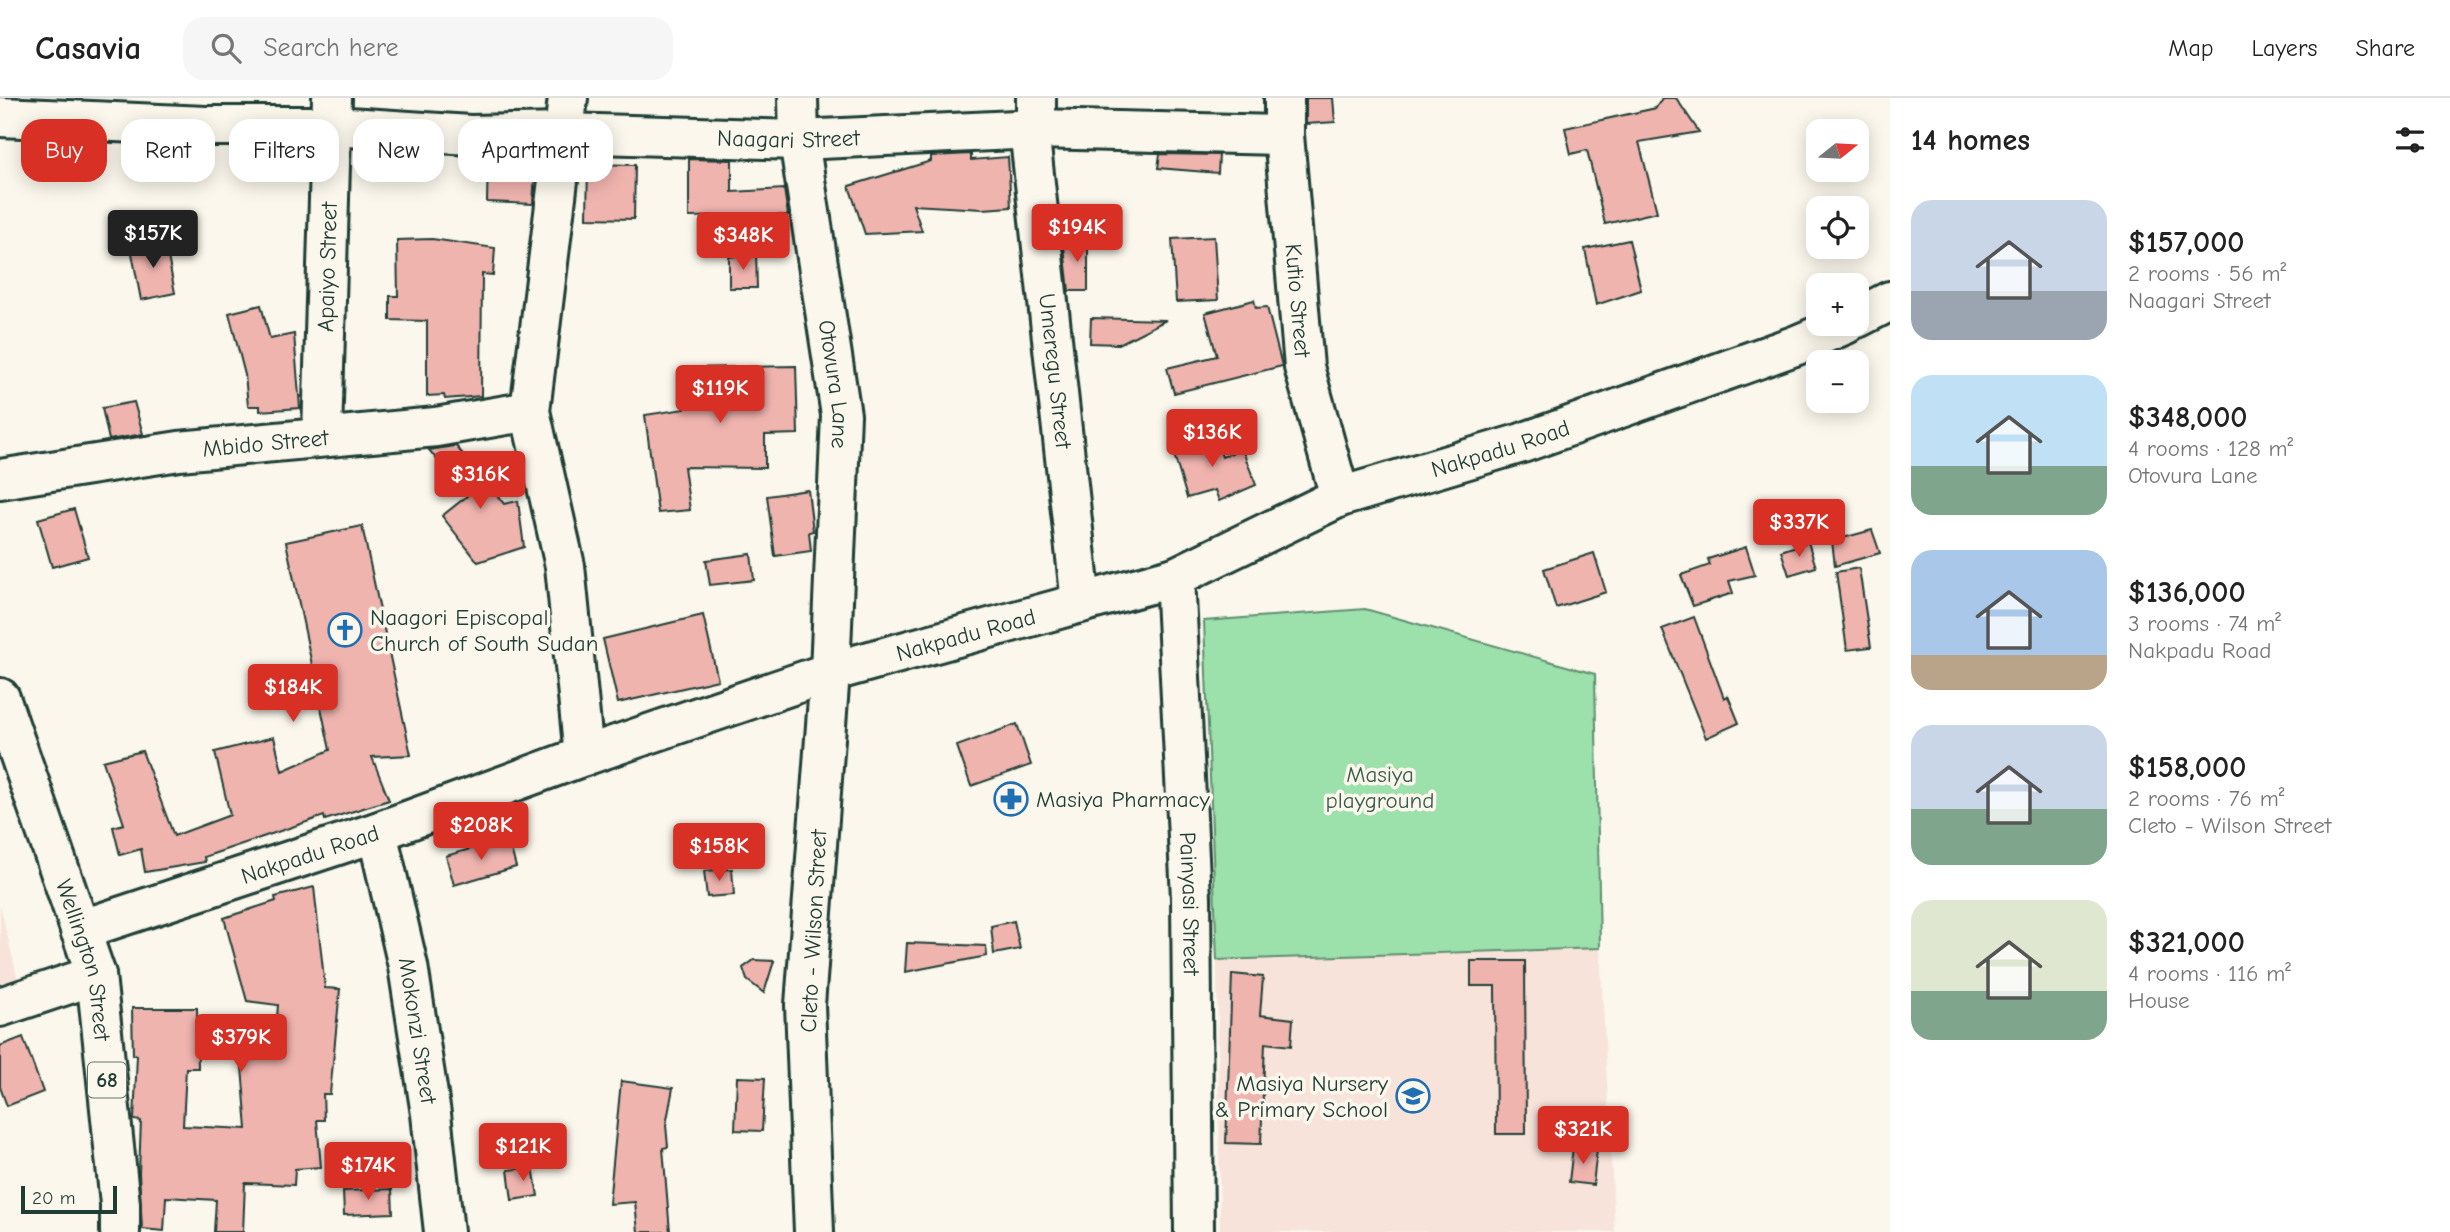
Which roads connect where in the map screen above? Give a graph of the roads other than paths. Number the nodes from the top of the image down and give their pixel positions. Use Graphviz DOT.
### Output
graph roads {
  1 [pos="798,98"];
  2 [pos="1284,98"];
  3 [pos="76,109"];
  4 [pos="332,112"];
  5 [pos="1036,113"];
  6 [pos="566,115"];
  7 [pos="0,117"];
  8 [pos="1284,135"];
  9 [pos="799,140"];
  10 [pos="1890,301"];
  11 [pos="1869,312"];
  12 [pos="1818,336"];
  13 [pos="530,411"];
  14 [pos="322,435"];
  15 [pos="0,480"];
  16 [pos="1340,497"];
  17 [pos="1175,577"];
  18 [pos="1081,603"];
  19 [pos="830,672"];
  20 [pos="0,698"];
  21 [pos="584,756"];
  22 [pos="377,832"];
  23 [pos="80,930"];
  24 [pos="96,975"];
  25 [pos="0,1007"];
  26 [pos="120,1232"];
  27 [pos="444,1232"];
  28 [pos="814,1232"];
  29 [pos="1195,1232"];
  1 -- 9 [label="street, Otovura Lane"];
  2 -- 8 [label="street, Kutio Street"];
  3 -- 4 [label="street, Naagari Street"];
  3 -- 7 [label="street, Naagari Street"];
  4 -- 6 [label="street, Naagari Street"];
  4 -- 14 [label="street, Apaiyo Street"];
  5 -- 8 [label="street, Naagari Street"];
  5 -- 9 [label="street, Naagari Street"];
  5 -- 18 [label="street, Umeregu Street"];
  6 -- 9 [label="street, Naagari Street"];
  6 -- 13 [label="street"];
  8 -- 16 [label="street, Kutio Street"];
  9 -- 19 [label="street, Otovura Lane"];
  10 -- 11 [label="street"];
  12 -- 16 [label="street, Nakpadu Road"];
  13 -- 14 [label="street, Mbido Street"];
  13 -- 21 [label="street"];
  14 -- 15 [label="street, Mbido Street"];
  16 -- 17 [label="street, Nakpadu Road"];
  17 -- 18 [label="street, Nakpadu Road"];
  17 -- 29 [label="street, Painyasi Street"];
  18 -- 19 [label="street, Nakpadu Road"];
  19 -- 21 [label="street, Nakpadu Road"];
  19 -- 28 [label="street, Cleto - Wilson Street"];
  20 -- 23 [label="street, Wellington Street / 68"];
  21 -- 22 [label="street, Nakpadu Road"];
  22 -- 23 [label="street, Nakpadu Road"];
  22 -- 27 [label="street, Mokonzi Street"];
  23 -- 24 [label="street, Wellington Street / 68"];
  24 -- 25 [label="street"];
  24 -- 26 [label="street, Wellington Street / 68"];
}
